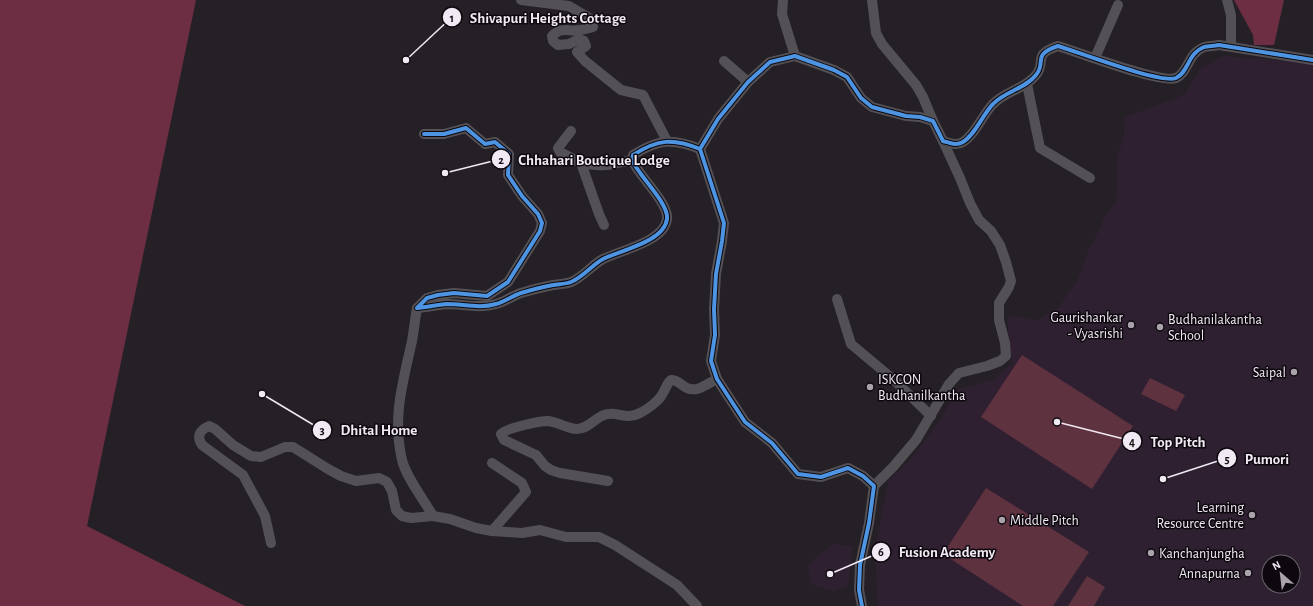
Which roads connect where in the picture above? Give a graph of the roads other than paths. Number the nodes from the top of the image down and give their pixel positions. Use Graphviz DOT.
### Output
graph roads {
  1 [pos="521,0"];
  2 [pos="783,0"];
  3 [pos="872,0"];
  4 [pos="1227,0"];
  5 [pos="1118,5"];
  6 [pos="1231,46"];
  7 [pos="794,56"];
  8 [pos="1095,58"];
  9 [pos="1313,60"];
  10 [pos="724,61"];
  11 [pos="748,82"];
  12 [pos="1027,84"];
  13 [pos="933,121"];
  14 [pos="571,131"];
  15 [pos="424,134"];
  16 [pos="667,140"];
  17 [pos="942,141"];
  18 [pos="700,149"];
  19 [pos="632,160"];
  20 [pos="581,163"];
  21 [pos="1090,178"];
  22 [pos="604,225"];
  23 [pos="838,300"];
  24 [pos="417,308"];
  25 [pos="717,379"];
  26 [pos="930,416"];
  27 [pos="492,463"];
  28 [pos="608,481"];
  29 [pos="874,486"];
  30 [pos="433,516"];
  31 [pos="492,531"];
  32 [pos="271,543"];
  33 [pos="697,606"];
  34 [pos="862,606"];
  1 -- 16 [label="street"];
  2 -- 7 [label="street"];
  3 -- 13 [label="street"];
  4 -- 6 [label="street"];
  5 -- 8 [label="street"];
  6 -- 8 [label="street"];
  6 -- 9 [label="street"];
  7 -- 11 [label="street"];
  7 -- 13 [label="street"];
  8 -- 12 [label="street"];
  10 -- 11 [label="street"];
  11 -- 18 [label="street"];
  12 -- 17 [label="street"];
  12 -- 21 [label="street"];
  13 -- 17 [label="street"];
  14 -- 20 [label="street"];
  15 -- 24 [label="street"];
  16 -- 18 [label="street"];
  16 -- 19 [label="street"];
  17 -- 26 [label="street"];
  18 -- 25 [label="street"];
  19 -- 20 [label="street"];
  19 -- 24 [label="street"];
  20 -- 22 [label="street"];
  23 -- 26 [label="street"];
  24 -- 30 [label="street"];
  25 -- 28 [label="street"];
  25 -- 29 [label="street"];
  26 -- 29 [label="street"];
  27 -- 31 [label="street"];
  29 -- 34 [label="street"];
  30 -- 31 [label="street"];
  30 -- 32 [label="street"];
  31 -- 33 [label="street"];
}
